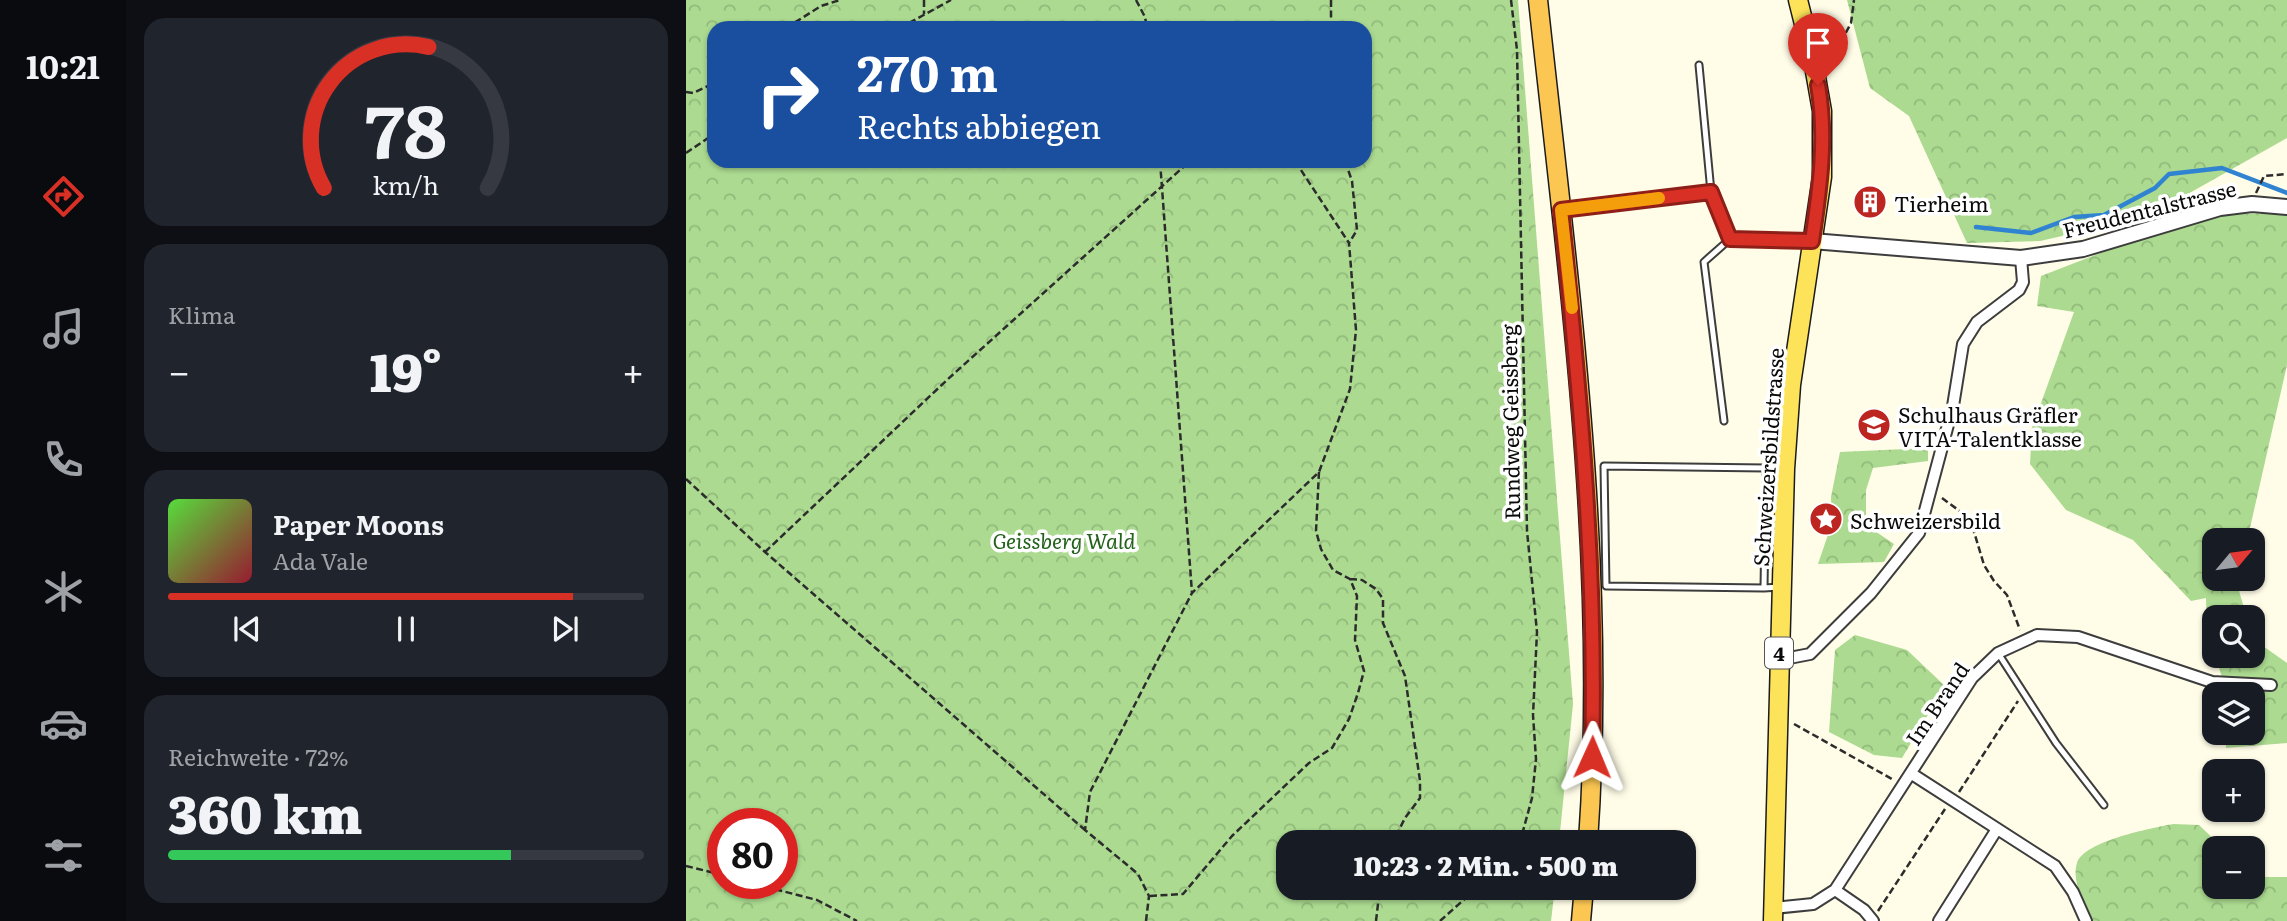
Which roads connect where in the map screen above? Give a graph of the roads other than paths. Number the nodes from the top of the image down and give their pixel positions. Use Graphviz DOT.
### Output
graph roads {
  1 [pos="1538,0"];
  2 [pos="1798,0"];
  3 [pos="1699,65"];
  4 [pos="1711,192"];
  5 [pos="2287,207"];
  6 [pos="1561,210"];
  7 [pos="1730,239"];
  8 [pos="1812,241"];
  9 [pos="2021,258"];
  10 [pos="1724,421"];
  11 [pos="1766,468"];
  12 [pos="1785,469"];
  13 [pos="1773,588"];
  14 [pos="1998,653"];
  15 [pos="1779,660"];
  16 [pos="2271,685"];
  17 [pos="1912,774"];
  18 [pos="2104,805"];
  19 [pos="1589,830"];
  20 [pos="1997,830"];
  21 [pos="1835,890"];
  22 [pos="1583,900"];
  23 [pos="1773,914"];
  24 [pos="1873,920"];
  25 [pos="1581,921"];
  26 [pos="1939,921"];
  27 [pos="2086,921"];
  1 -- 6 [label="highway"];
  2 -- 8 [label="main road, Schweizersbildstrasse / 4"];
  3 -- 4 [label="lane"];
  4 -- 6 [label="lane"];
  4 -- 7 [label="lane"];
  5 -- 9 [label="street, Freudentalstrasse"];
  6 -- 19 [label="highway"];
  7 -- 8 [label="lane"];
  7 -- 10 [label="lane"];
  8 -- 9 [label="street, Freudentalstrasse"];
  8 -- 12 [label="main road, Schweizersbildstrasse / 4"];
  9 -- 15 [label="street"];
  11 -- 12 [label="lane"];
  11 -- 13 [label="lane"];
  11 -- 13 [label="lane"];
  12 -- 13 [label="main road, Schweizersbildstrasse / 4"];
  13 -- 15 [label="main road, Schweizersbildstrasse / 4"];
  14 -- 16 [label="street, Im Brand"];
  14 -- 17 [label="street, Im Brand"];
  14 -- 18 [label="lane"];
  15 -- 23 [label="main road, Schweizersbildstrasse / 4"];
  17 -- 20 [label="street"];
  17 -- 21 [label="street, Im Brand"];
  20 -- 26 [label="street"];
  20 -- 27 [label="street"];
  21 -- 23 [label="street"];
  21 -- 24 [label="street"];
  22 -- 25 [label="highway"];
}
